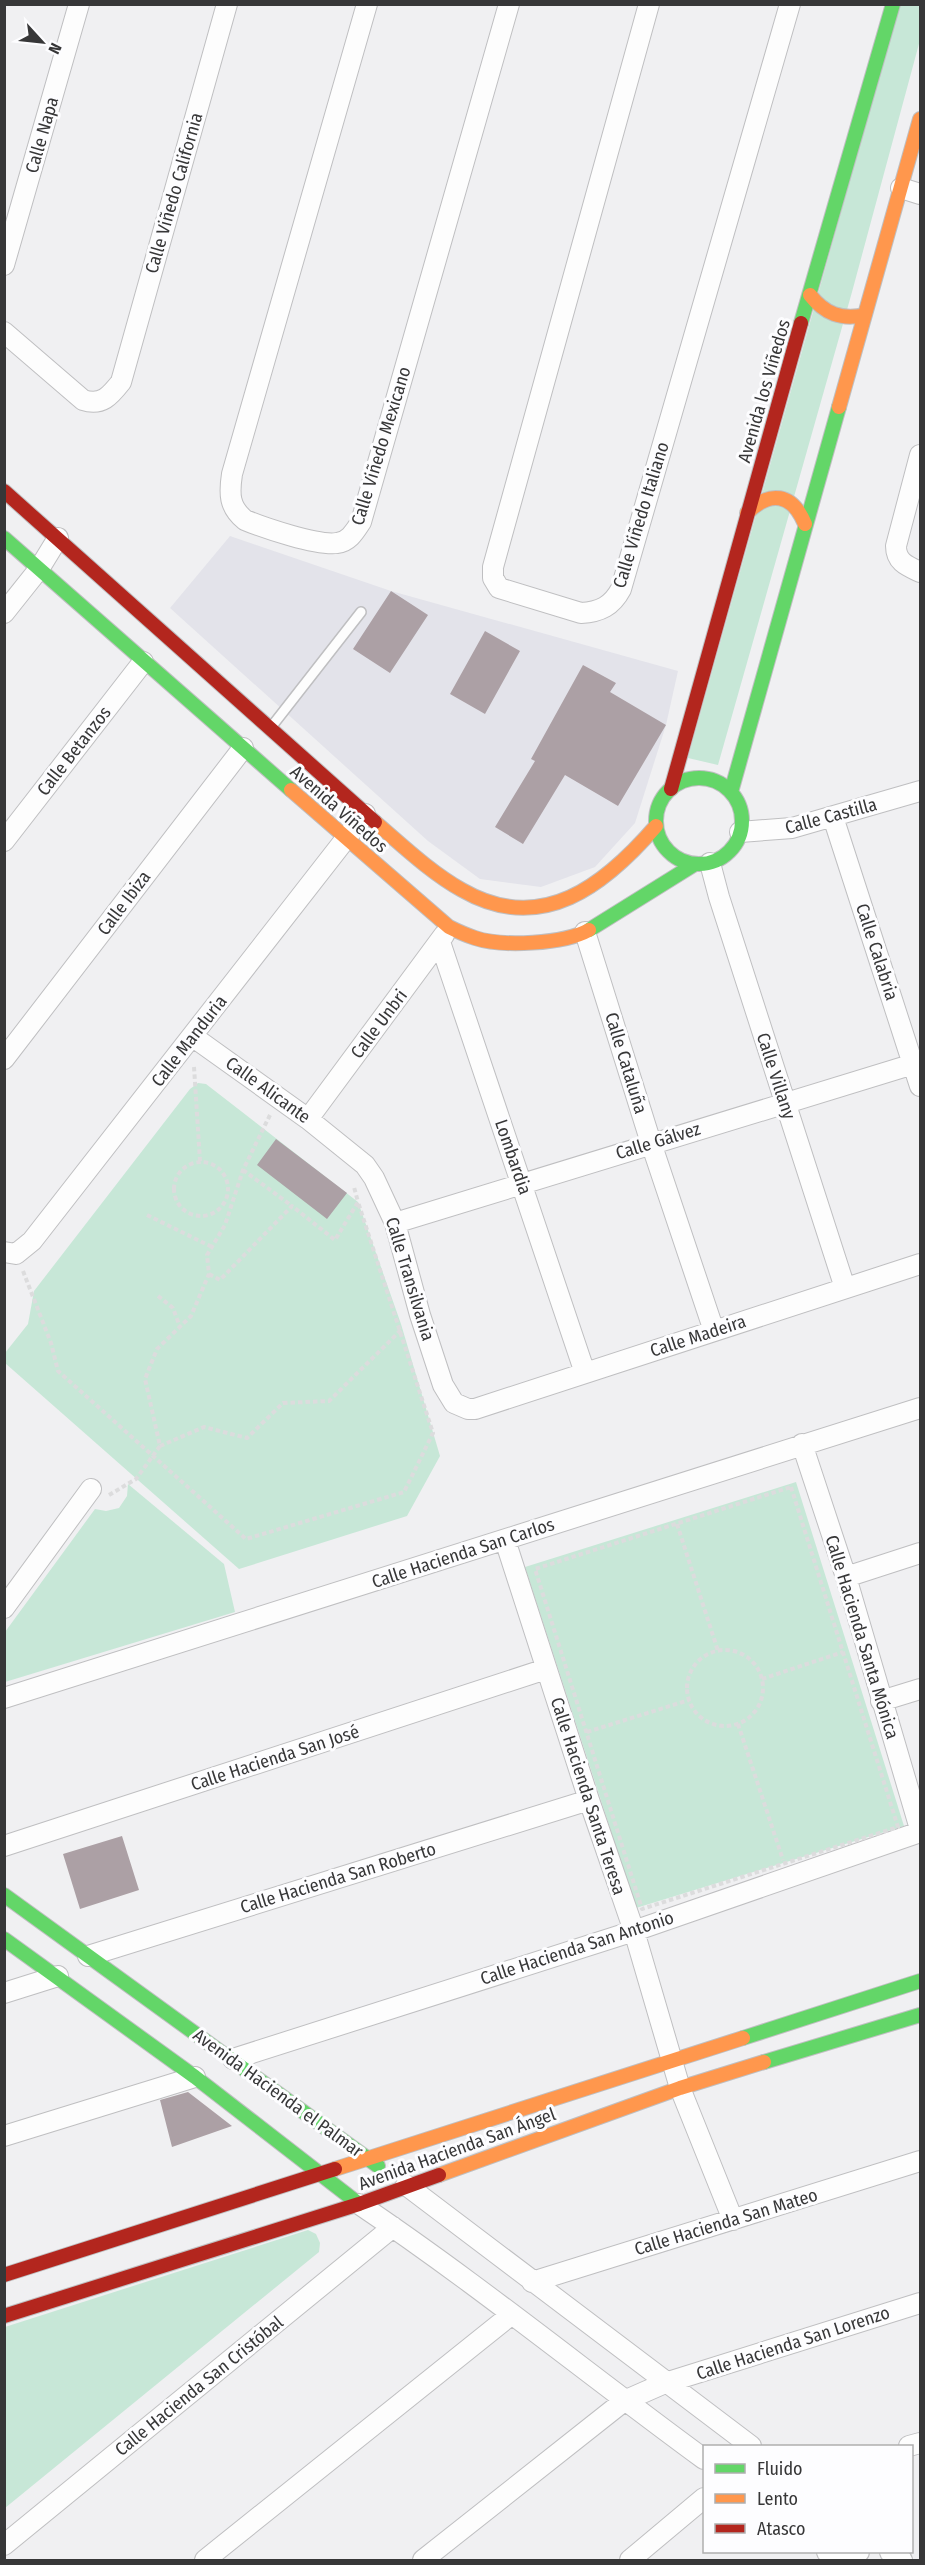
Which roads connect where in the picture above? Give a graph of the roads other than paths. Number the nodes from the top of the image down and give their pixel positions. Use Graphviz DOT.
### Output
graph roads {
  1 [pos="79,4"];
  2 [pos="227,4"];
  3 [pos="367,4"];
  4 [pos="509,4"];
  5 [pos="649,4"];
  6 [pos="790,4"];
  7 [pos="893,4"];
  8 [pos="921,119"];
  9 [pos="918,140"];
  10 [pos="901,188"];
  11 [pos="921,194"];
  12 [pos="4,265"];
  13 [pos="810,295"];
  14 [pos="865,315"];
  15 [pos="4,332"];
  16 [pos="921,455"];
  17 [pos="4,491"];
  18 [pos="747,513"];
  19 [pos="805,524"];
  20 [pos="4,538"];
  21 [pos="58,538"];
  22 [pos="39,569"];
  23 [pos="921,572"];
  24 [pos="361,612"];
  25 [pos="4,613"];
  26 [pos="143,662"];
  27 [pos="270,728"];
  28 [pos="243,748"];
  29 [pos="671,789"];
  30 [pos="921,791"];
  31 [pos="731,792"];
  32 [pos="365,814"];
  33 [pos="833,817"];
  34 [pos="656,826"];
  35 [pos="740,832"];
  36 [pos="345,839"];
  37 [pos="4,841"];
  38 [pos="703,863"];
  39 [pos="585,932"];
  40 [pos="445,935"];
  41 [pos="192,1036"];
  42 [pos="4,1059"];
  43 [pos="917,1063"];
  44 [pos="921,1086"];
  45 [pos="784,1102"];
  46 [pos="308,1119"];
  47 [pos="651,1143"];
  48 [pos="342,1145"];
  49 [pos="522,1184"];
  50 [pos="395,1223"];
  51 [pos="10,1253"];
  52 [pos="921,1264"];
  53 [pos="845,1288"];
  54 [pos="714,1331"];
  55 [pos="585,1373"];
  56 [pos="921,1408"];
  57 [pos="475,1409"];
  58 [pos="802,1444"];
  59 [pos="91,1489"];
  60 [pos="505,1540"];
  61 [pos="921,1553"];
  62 [pos="846,1577"];
  63 [pos="4,1608"];
  64 [pos="546,1669"];
  65 [pos="921,1689"];
  66 [pos="4,1698"];
  67 [pos="881,1701"];
  68 [pos="589,1800"];
  69 [pos="921,1831"];
  70 [pos="4,1846"];
  71 [pos="4,1895"];
  72 [pos="634,1930"];
  73 [pos="4,1939"];
  74 [pos="88,1956"];
  75 [pos="58,1976"];
  76 [pos="921,1981"];
  77 [pos="4,1993"];
  78 [pos="921,2015"];
  79 [pos="233,2059"];
  80 [pos="672,2060"];
  81 [pos="195,2077"];
  82 [pos="680,2088"];
  83 [pos="4,2136"];
  84 [pos="367,2159"];
  85 [pos="921,2161"];
  86 [pos="320,2173"];
  87 [pos="396,2179"];
  88 [pos="359,2204"];
  89 [pos="733,2220"];
  90 [pos="393,2227"];
  91 [pos="4,2275"];
  92 [pos="532,2282"];
  93 [pos="921,2303"];
  94 [pos="512,2314"];
  95 [pos="4,2316"];
  96 [pos="665,2383"];
  97 [pos="624,2401"];
  98 [pos="749,2445"];
  99 [pos="703,2458"];
  100 [pos="703,2500"];
  101 [pos="4,2545"];
  102 [pos="205,2560"];
  103 [pos="423,2560"];
  104 [pos="630,2560"];
  1 -- 12 [label="street, Calle Napa"];
  2 -- 15 [label="street, Calle Viñedo California"];
  3 -- 4 [label="street, Calle Viñedo Mexicano"];
  5 -- 6 [label="street, Calle Viñedo Italiano"];
  7 -- 13 [label="street, Avenida los Viñedos"];
  8 -- 9 [label="street"];
  9 -- 10 [label="street"];
  10 -- 11 [label="street"];
  10 -- 14 [label="street"];
  13 -- 14 [label="street"];
  13 -- 18 [label="street, Avenida los Viñedos"];
  14 -- 19 [label="street"];
  16 -- 23 [label="street"];
  17 -- 21 [label="street, Avenida Viñedos"];
  18 -- 19 [label="street"];
  18 -- 29 [label="street, Avenida los Viñedos"];
  19 -- 31 [label="street"];
  20 -- 22 [label="street, Avenida Viñedos"];
  21 -- 22 [label="street"];
  21 -- 27 [label="street, Avenida Viñedos"];
  22 -- 25 [label="street"];
  22 -- 26 [label="street, Avenida Viñedos"];
  24 -- 27 [label="lane"];
  26 -- 28 [label="street, Avenida Viñedos"];
  26 -- 37 [label="street, Calle Betanzos"];
  27 -- 32 [label="street, Avenida Viñedos"];
  28 -- 36 [label="street, Avenida Viñedos"];
  28 -- 42 [label="street, Calle Ibiza"];
  29 -- 31 [label="street"];
  29 -- 34 [label="street"];
  30 -- 33 [label="street, Calle Castilla"];
  31 -- 35 [label="street"];
  32 -- 34 [label="street, Avenida Viñedos"];
  32 -- 36 [label="street, Calle Manduria"];
  33 -- 35 [label="street, Calle Castilla"];
  33 -- 43 [label="street, Calle Calabria"];
  34 -- 38 [label="street"];
  35 -- 38 [label="street"];
  36 -- 40 [label="street, Avenida Viñedos"];
  36 -- 41 [label="street, Calle Manduria"];
  38 -- 39 [label="street, Avenida Viñedos"];
  38 -- 45 [label="street, Calle Villany"];
  39 -- 40 [label="street, Avenida Viñedos"];
  39 -- 47 [label="street, Calle Cataluña"];
  40 -- 46 [label="street, Calle Unbri"];
  40 -- 49 [label="street, Lombardia"];
  41 -- 46 [label="street, Calle Alicante"];
  41 -- 51 [label="street, Calle Manduria"];
  43 -- 44 [label="street, Calle Calabria"];
  43 -- 45 [label="street, Calle Gálvez"];
  45 -- 47 [label="street, Calle Gálvez"];
  45 -- 53 [label="street, Calle Villany"];
  46 -- 48 [label="street, Calle Alicante"];
  47 -- 49 [label="street, Calle Gálvez"];
  47 -- 54 [label="street, Calle Cataluña"];
  48 -- 50 [label="street, Calle Transilvania"];
  49 -- 50 [label="street, Calle Gálvez"];
  49 -- 55 [label="street, Lombardia"];
  50 -- 57 [label="street, Calle Transilvania"];
  52 -- 53 [label="street, Calle Madeira"];
  53 -- 54 [label="street, Calle Madeira"];
  54 -- 55 [label="street, Calle Madeira"];
  55 -- 57 [label="street, Calle Madeira"];
  56 -- 58 [label="street, Calle Hacienda San Carlos"];
  58 -- 60 [label="street, Calle Hacienda San Carlos"];
  58 -- 62 [label="street, Calle Hacienda Santa Mónica"];
  59 -- 63 [label="street"];
  60 -- 64 [label="street, Calle Hacienda Santa Teresa"];
  60 -- 66 [label="street, Calle Hacienda San Carlos"];
  61 -- 62 [label="street"];
  62 -- 67 [label="street, Calle Hacienda Santa Mónica"];
  64 -- 68 [label="street, Calle Hacienda Santa Teresa"];
  64 -- 70 [label="street, Calle Hacienda San José"];
  65 -- 67 [label="street"];
  67 -- 69 [label="street, Calle Hacienda Santa Mónica"];
  68 -- 72 [label="street, Calle Hacienda Santa Teresa"];
  68 -- 74 [label="street, Calle Hacienda San Roberto"];
  69 -- 72 [label="street, Calle Hacienda San Antonio"];
  71 -- 74 [label="street, Avenida Hacienda el Palmar"];
  72 -- 79 [label="street, Calle Hacienda San Antonio"];
  72 -- 80 [label="street, Calle Hacienda Santa Teresa"];
  73 -- 75 [label="street, Avenida Hacienda el Palmar"];
  74 -- 79 [label="street, Avenida Hacienda el Palmar"];
  75 -- 77 [label="street"];
  75 -- 81 [label="street, Avenida Hacienda el Palmar"];
  76 -- 80 [label="street, Avenida Hacienda San Ángel"];
  78 -- 82 [label="street, Avenida Hacienda San Ángel"];
  79 -- 84 [label="street, Avenida Hacienda el Palmar"];
  80 -- 82 [label="street, Calle Hacienda Santa Teresa"];
  80 -- 84 [label="street, Avenida Hacienda San Ángel"];
  81 -- 83 [label="street"];
  81 -- 86 [label="street, Avenida Hacienda el Palmar"];
  82 -- 87 [label="street, Avenida Hacienda San Ángel"];
  82 -- 89 [label="street, Calle Hacienda Santa Teresa"];
  84 -- 86 [label="street, Avenida Hacienda San Ángel"];
  84 -- 87 [label="street, Avenida Hacienda el Palmar"];
  85 -- 89 [label="street, Calle Hacienda San Mateo"];
  86 -- 88 [label="street, Avenida Hacienda el Palmar"];
  86 -- 91 [label="street, Avenida Hacienda San Ángel"];
  87 -- 88 [label="street, Avenida Hacienda San Ángel"];
  87 -- 92 [label="street, Avenida Hacienda el Palmar"];
  88 -- 90 [label="street, Avenida Hacienda el Palmar"];
  88 -- 95 [label="street, Avenida Hacienda San Ángel"];
  89 -- 92 [label="street, Calle Hacienda San Mateo"];
  90 -- 94 [label="street, Avenida Hacienda el Palmar"];
  90 -- 101 [label="street, Calle Hacienda San Cristóbal"];
  92 -- 96 [label="street, Avenida Hacienda el Palmar"];
  93 -- 96 [label="street, Calle Hacienda San Lorenzo"];
  94 -- 97 [label="street, Avenida Hacienda el Palmar"];
  94 -- 102 [label="street"];
  96 -- 97 [label="street, Calle Hacienda San Lorenzo"];
  96 -- 98 [label="street, Avenida Hacienda el Palmar"];
  97 -- 99 [label="street, Avenida Hacienda el Palmar"];
  97 -- 103 [label="street, Calle Hacienda San Lorenzo"];
  100 -- 104 [label="street"];
}
